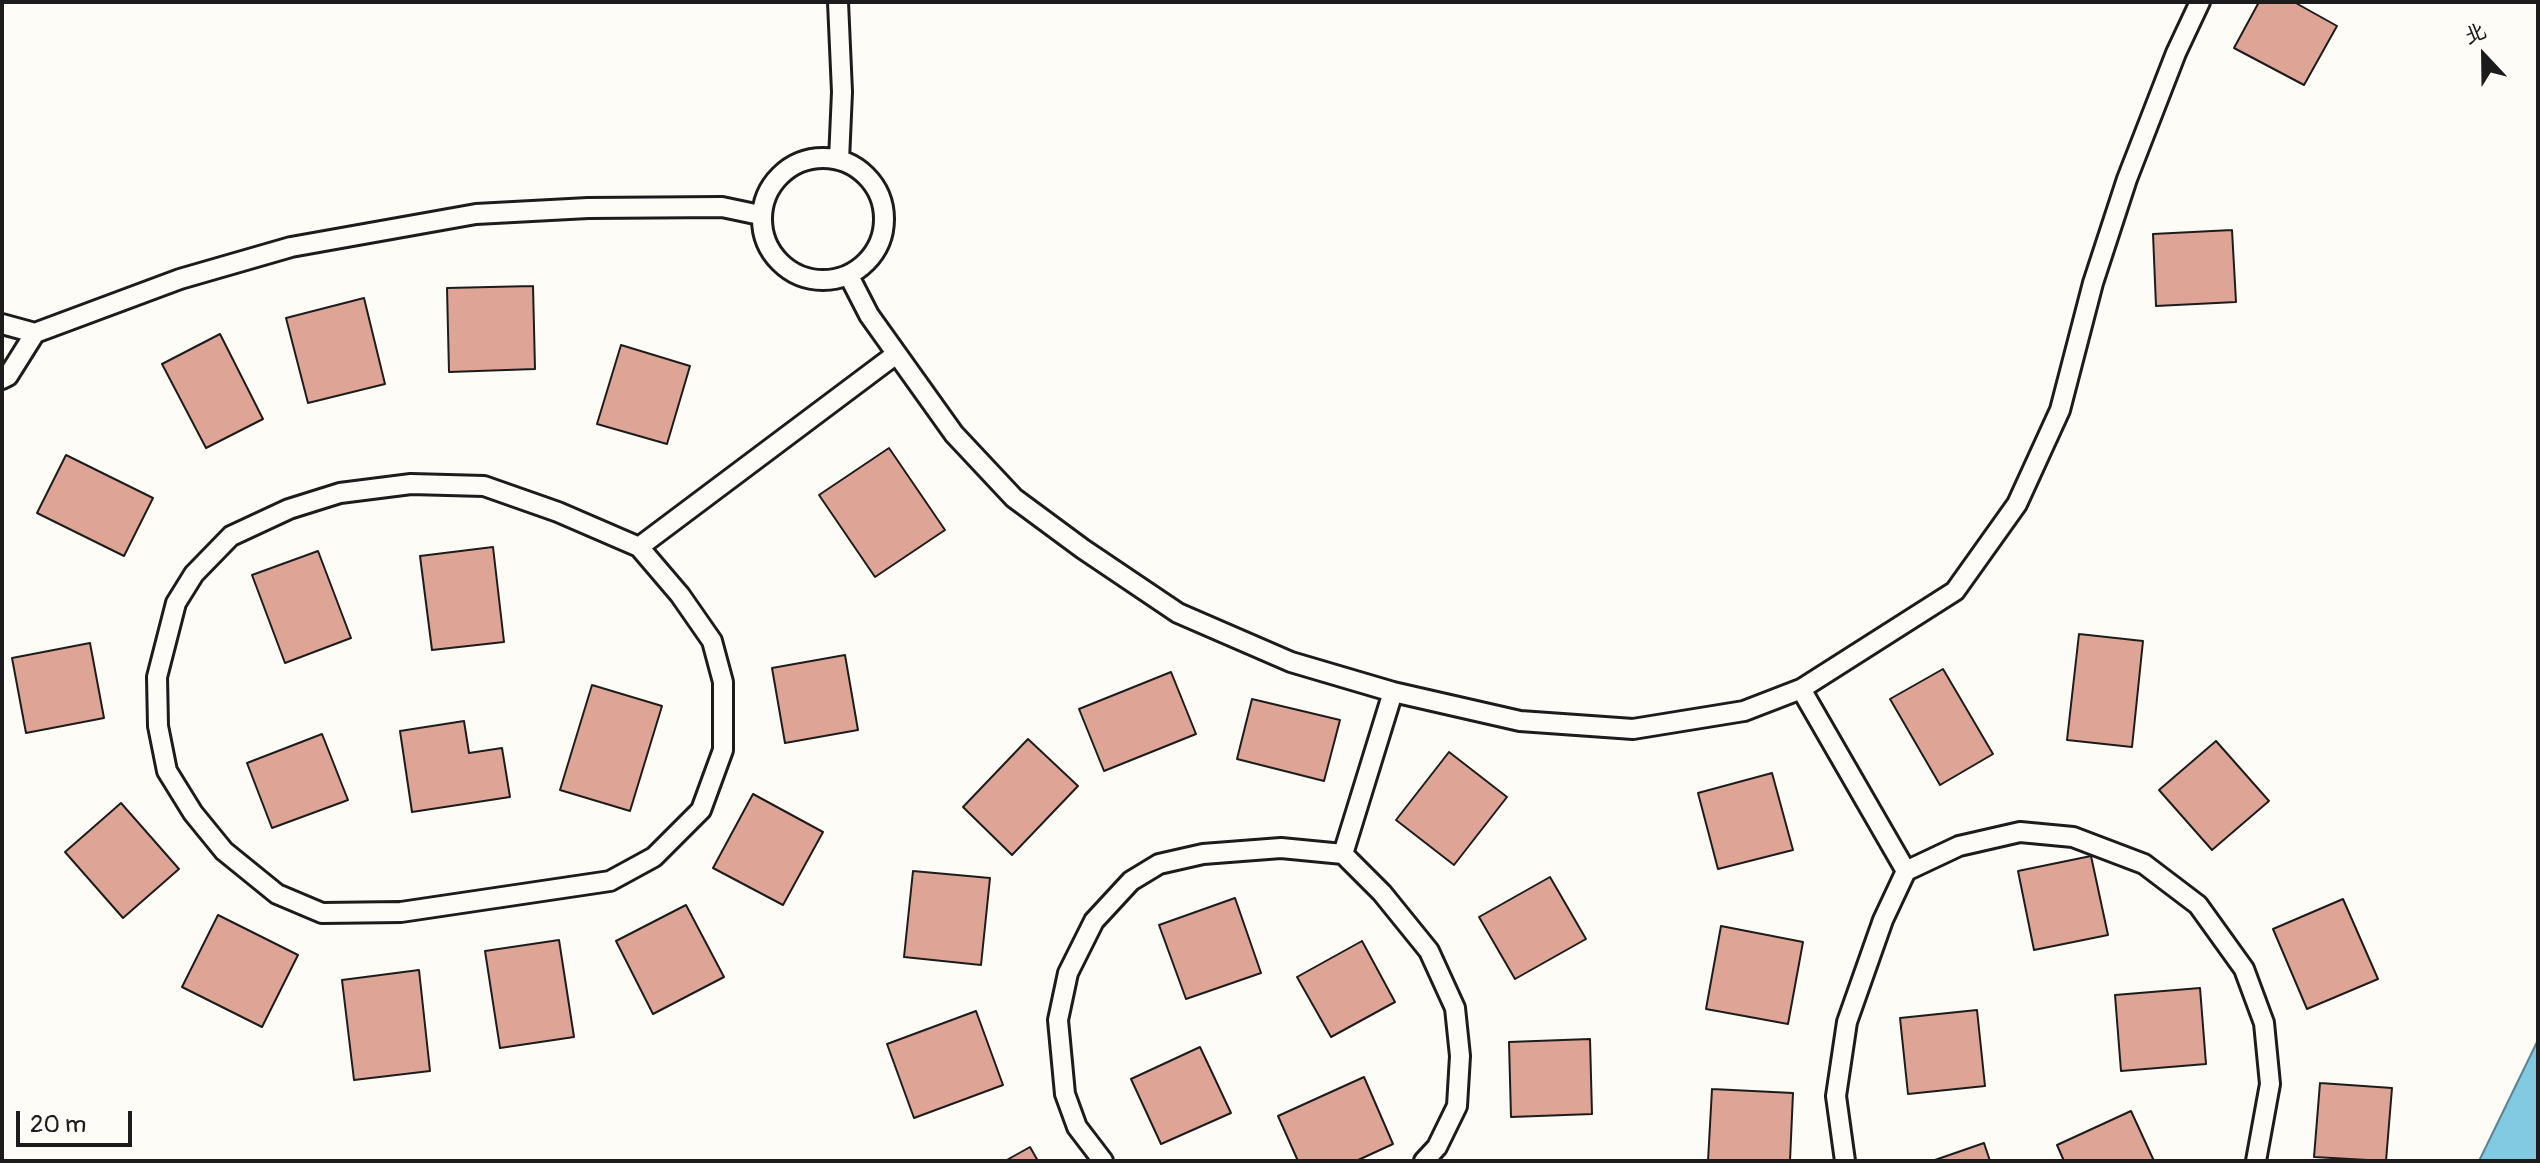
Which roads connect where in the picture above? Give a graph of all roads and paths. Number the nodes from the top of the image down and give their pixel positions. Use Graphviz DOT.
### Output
graph roads {
  1 [pos="838,2"];
  2 [pos="2200,2"];
  3 [pos="839,160"];
  4 [pos="760,215"];
  5 [pos="849,276"];
  6 [pos="2,324"];
  7 [pos="35,333"];
  8 [pos="895,355"];
  9 [pos="2,379"];
  10 [pos="639,547"];
  11 [pos="1801,689"];
  12 [pos="1393,692"];
  13 [pos="1343,854"];
  14 [pos="1906,871"];
  15 [pos="1103,1161"];
  16 [pos="1424,1161"];
  17 [pos="1845,1161"];
  18 [pos="2256,1161"];
  1 -- 3 [label="lane"];
  2 -- 11 [label="lane"];
  3 -- 4 [label="lane"];
  3 -- 5 [label="lane"];
  4 -- 5 [label="lane"];
  4 -- 7 [label="lane"];
  5 -- 8 [label="lane"];
  6 -- 7 [label="lane"];
  7 -- 9 [label="lane"];
  8 -- 10 [label="lane"];
  8 -- 12 [label="lane"];
  10 -- 10 [label="lane"];
  11 -- 12 [label="lane"];
  11 -- 14 [label="lane"];
  12 -- 13 [label="lane"];
  13 -- 15 [label="lane"];
  13 -- 16 [label="lane"];
  14 -- 17 [label="lane"];
  14 -- 18 [label="lane"];
}
